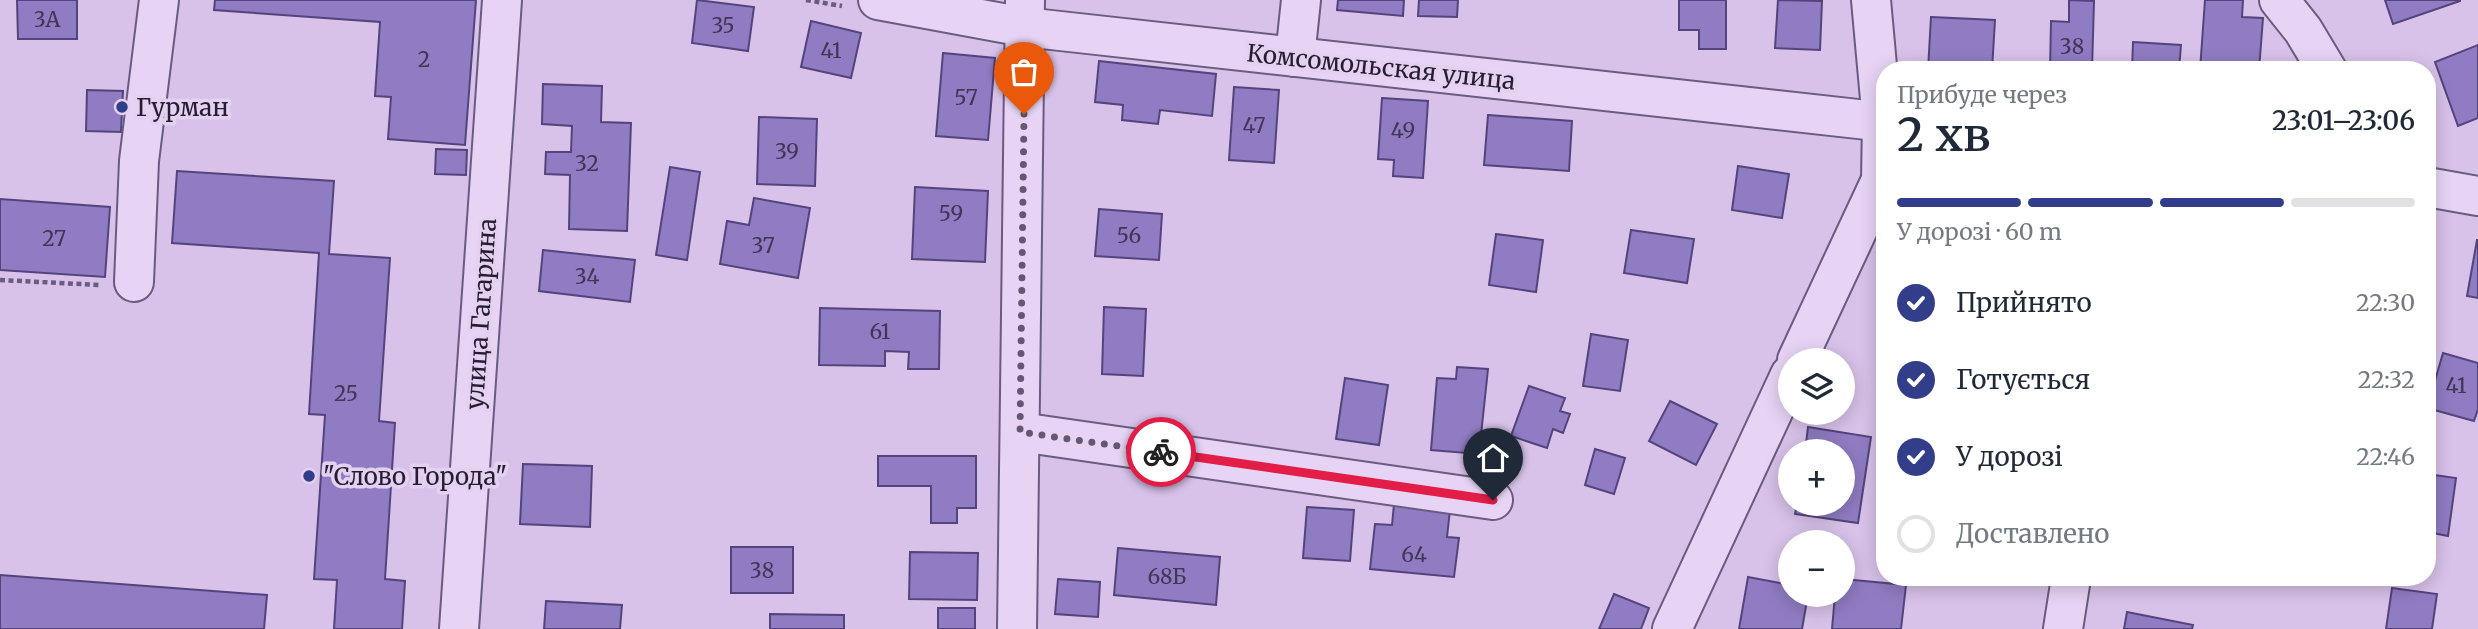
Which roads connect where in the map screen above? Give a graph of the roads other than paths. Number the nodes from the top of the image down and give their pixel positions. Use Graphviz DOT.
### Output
graph roads {
  1 [pos="159,0"];
  2 [pos="502,0"];
  3 [pos="878,0"];
  4 [pos="1301,0"];
  5 [pos="1871,0"];
  6 [pos="2280,0"];
  7 [pos="1025,14"];
  8 [pos="1295,57"];
  9 [pos="1878,61"];
  10 [pos="2322,61"];
  11 [pos="1876,121"];
  12 [pos="2436,188"];
  13 [pos="1876,191"];
  14 [pos="2478,195"];
  15 [pos="121,284"];
  16 [pos="1803,348"];
  17 [pos="1778,401"];
  18 [pos="1020,432"];
  19 [pos="1493,500"];
  20 [pos="2070,586"];
  21 [pos="459,629"];
  22 [pos="1017,629"];
  23 [pos="1672,629"];
  24 [pos="2063,629"];
  1 -- 15 [label="street"];
  2 -- 21 [label="street, улица Гагарина"];
  3 -- 7 [label="street, Комсомольская улица"];
  4 -- 8 [label="street"];
  5 -- 9 [label="street"];
  6 -- 10 [label="street"];
  7 -- 8 [label="street, Комсомольская улица"];
  7 -- 18 [label="street"];
  8 -- 11 [label="street, Комсомольская улица"];
  12 -- 14 [label="street"];
  13 -- 16 [label="street"];
  17 -- 23 [label="street"];
  18 -- 19 [label="street"];
  18 -- 22 [label="street"];
  20 -- 24 [label="street"];
}
